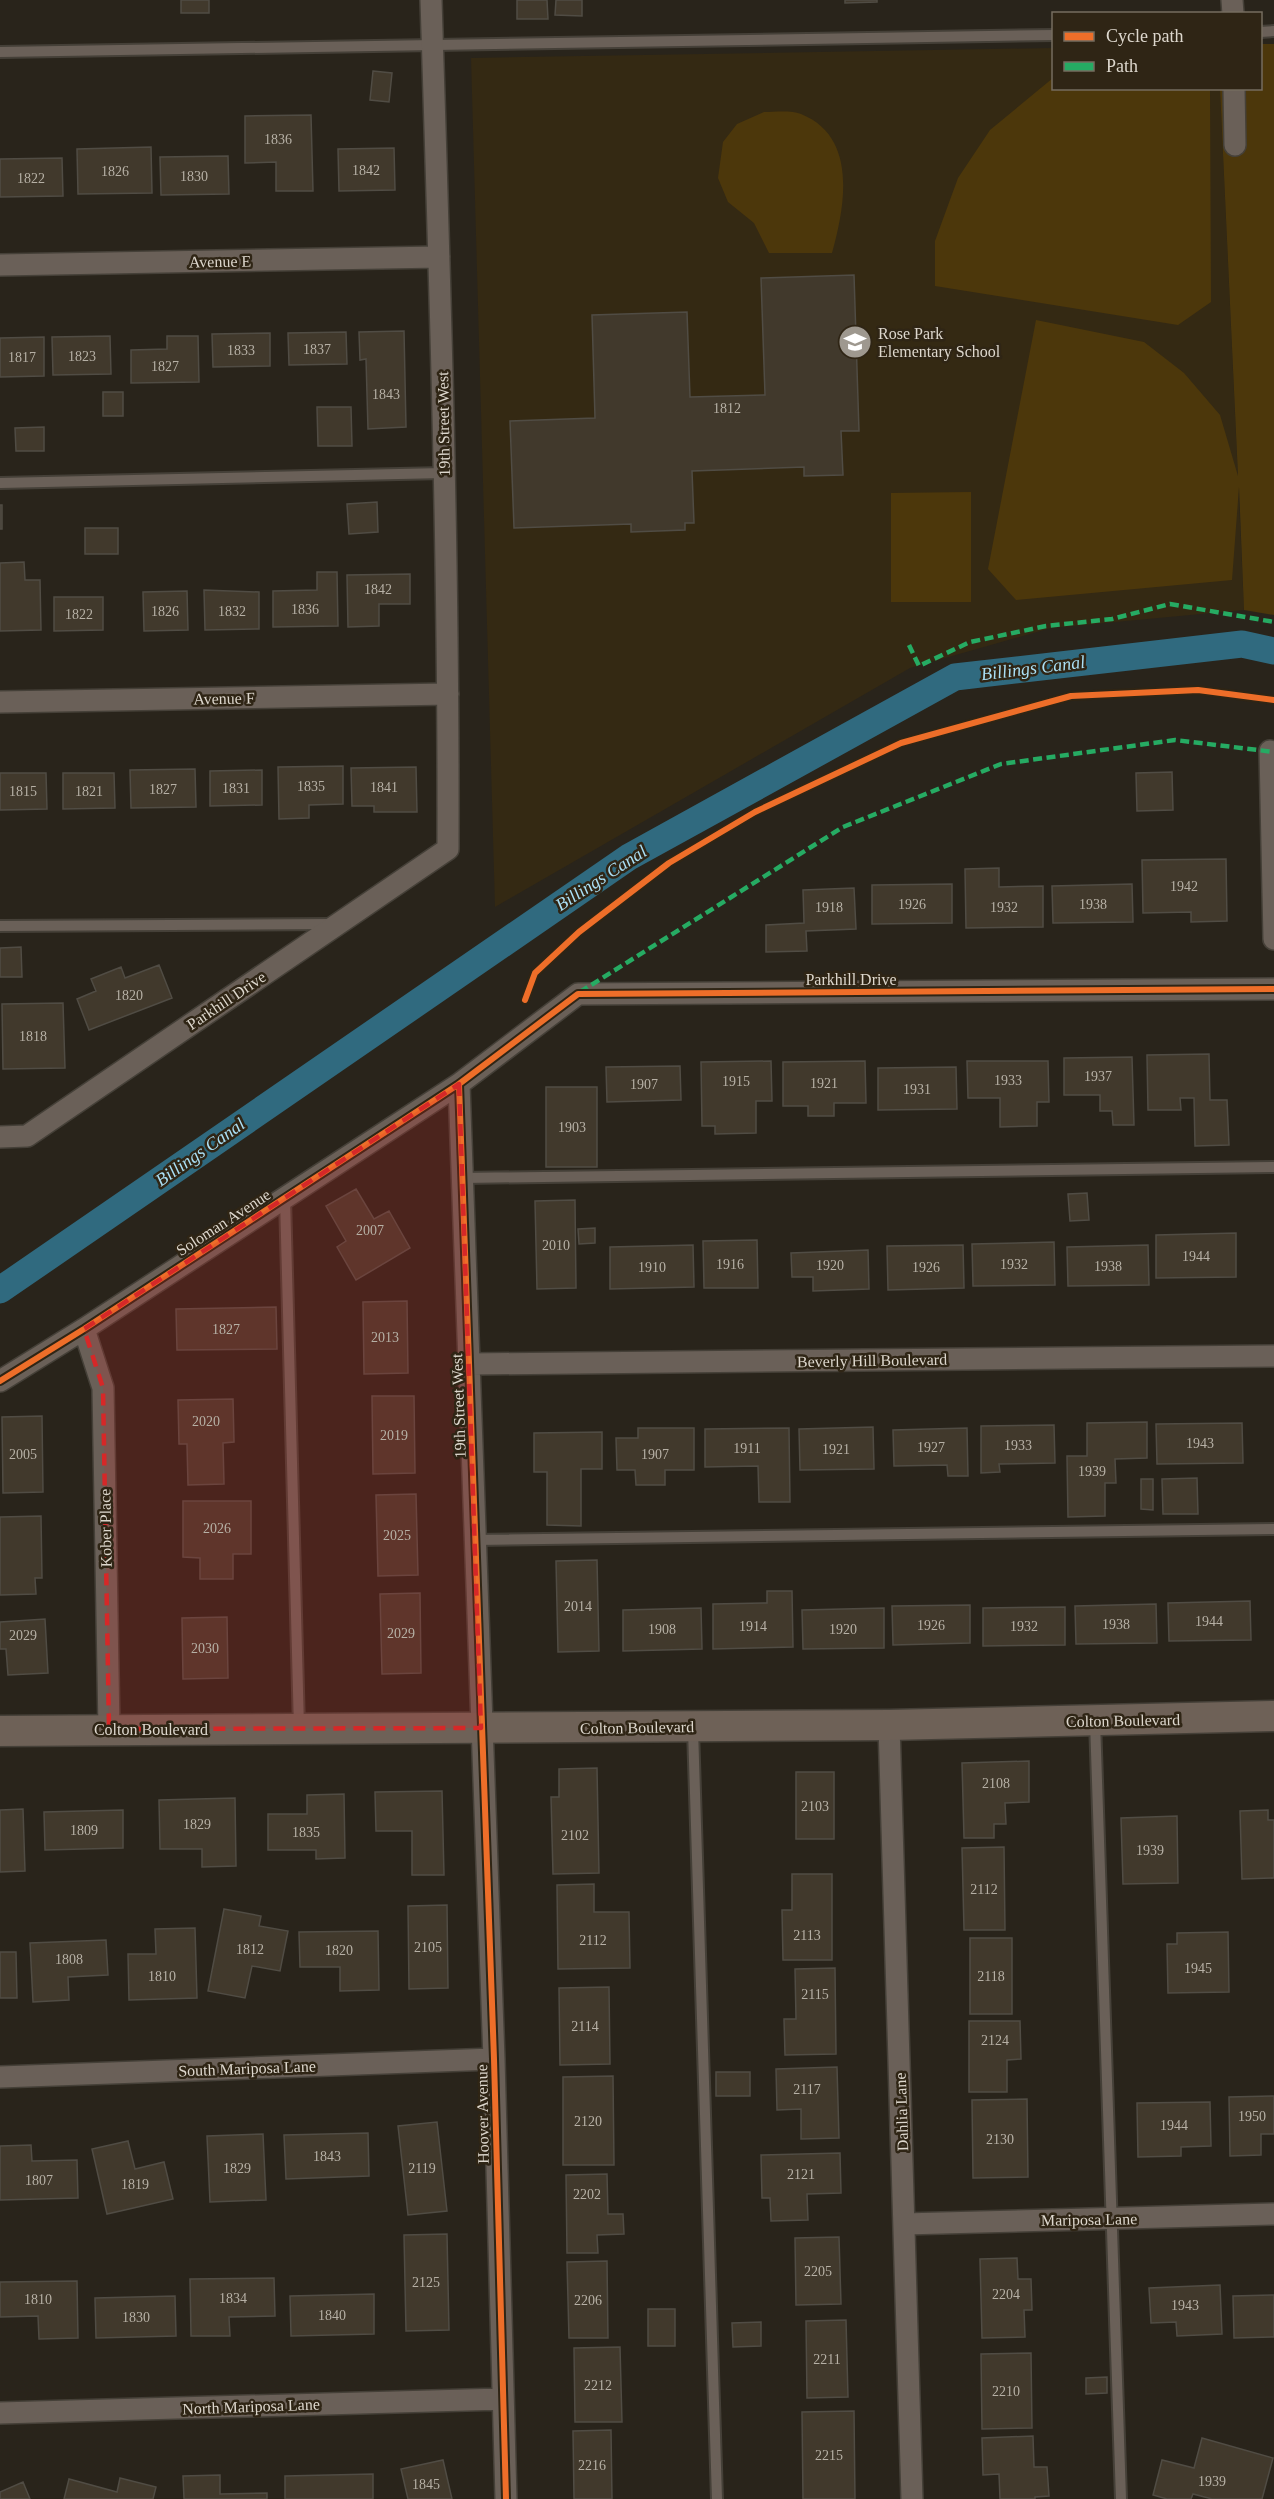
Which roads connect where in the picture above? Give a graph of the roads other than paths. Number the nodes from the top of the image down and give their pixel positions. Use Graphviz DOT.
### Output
graph roads {
  1 [pos="431,0"];
  2 [pos="1052,35"];
  3 [pos="432,44"];
  4 [pos="0,52"];
  5 [pos="1234,90"];
  6 [pos="1235,145"];
  7 [pos="439,257"];
  8 [pos="0,265"];
  9 [pos="444,473"];
  10 [pos="0,483"];
  11 [pos="448,694"];
  12 [pos="0,702"];
  13 [pos="1270,751"];
  14 [pos="448,849"];
  15 [pos="339,924"];
  16 [pos="0,926"];
  17 [pos="1274,939"];
  18 [pos="1274,989"];
  19 [pos="459,1084"];
  20 [pos="0,1137"];
  21 [pos="1274,1167"];
  22 [pos="463,1178"];
  23 [pos="285,1198"];
  24 [pos="84,1329"];
  25 [pos="1274,1356"];
  26 [pos="471,1364"];
  27 [pos="0,1381"];
  28 [pos="1274,1529"];
  29 [pos="476,1540"];
  30 [pos="1274,1716"];
  31 [pos="1095,1720"];
  32 [pos="889,1725"];
  33 [pos="693,1726"];
  34 [pos="299,1728"];
  35 [pos="481,1728"];
  36 [pos="109,1729"];
  37 [pos="0,1731"];
  38 [pos="494,2059"];
  39 [pos="0,2077"];
  40 [pos="1274,2214"];
  41 [pos="1112,2218"];
  42 [pos="904,2224"];
  43 [pos="502,2399"];
  44 [pos="0,2413"];
  45 [pos="506,2499"];
  46 [pos="717,2499"];
  47 [pos="912,2499"];
  48 [pos="1121,2499"];
  1 -- 3 [label="street, 19th Street West"];
  2 -- 3 [label="lane"];
  3 -- 4 [label="lane"];
  3 -- 7 [label="street, 19th Street West"];
  5 -- 6 [label="street"];
  7 -- 8 [label="street, Avenue E"];
  7 -- 9 [label="street, 19th Street West"];
  9 -- 10 [label="lane"];
  9 -- 11 [label="street, 19th Street West"];
  11 -- 12 [label="street, Avenue F"];
  11 -- 14 [label="street, 19th Street West"];
  13 -- 17 [label="street"];
  14 -- 15 [label="street, Parkhill Drive"];
  15 -- 16 [label="lane"];
  15 -- 20 [label="street, Parkhill Drive"];
  18 -- 19 [label="street, Parkhill Drive"];
  19 -- 22 [label="street, 19th Street West"];
  19 -- 23 [label="street, Soloman Avenue"];
  21 -- 22 [label="lane"];
  22 -- 26 [label="street, 19th Street West"];
  23 -- 24 [label="street, Soloman Avenue"];
  23 -- 34 [label="lane"];
  24 -- 27 [label="street, Soloman Avenue"];
  24 -- 36 [label="street, Kober Place"];
  25 -- 26 [label="street, Beverly Hill Boulevard"];
  26 -- 29 [label="street, 19th Street West"];
  28 -- 29 [label="lane"];
  29 -- 35 [label="street, 19th Street West"];
  30 -- 31 [label="street, Colton Boulevard"];
  31 -- 32 [label="street, Colton Boulevard"];
  31 -- 41 [label="lane"];
  32 -- 33 [label="street, Colton Boulevard"];
  32 -- 42 [label="street, Dahlia Lane"];
  33 -- 35 [label="street, Colton Boulevard"];
  33 -- 46 [label="lane"];
  34 -- 35 [label="street, Colton Boulevard"];
  34 -- 36 [label="street, Colton Boulevard"];
  35 -- 38 [label="street, Hoover Avenue"];
  36 -- 37 [label="street, Colton Boulevard"];
  38 -- 39 [label="street, South Mariposa Lane"];
  38 -- 43 [label="street, Hoover Avenue"];
  40 -- 41 [label="street, Mariposa Lane"];
  41 -- 42 [label="street, Mariposa Lane"];
  41 -- 48 [label="lane"];
  42 -- 47 [label="street, Dahlia Lane"];
  43 -- 44 [label="street, North Mariposa Lane"];
  43 -- 45 [label="street, Hoover Avenue"];
}
